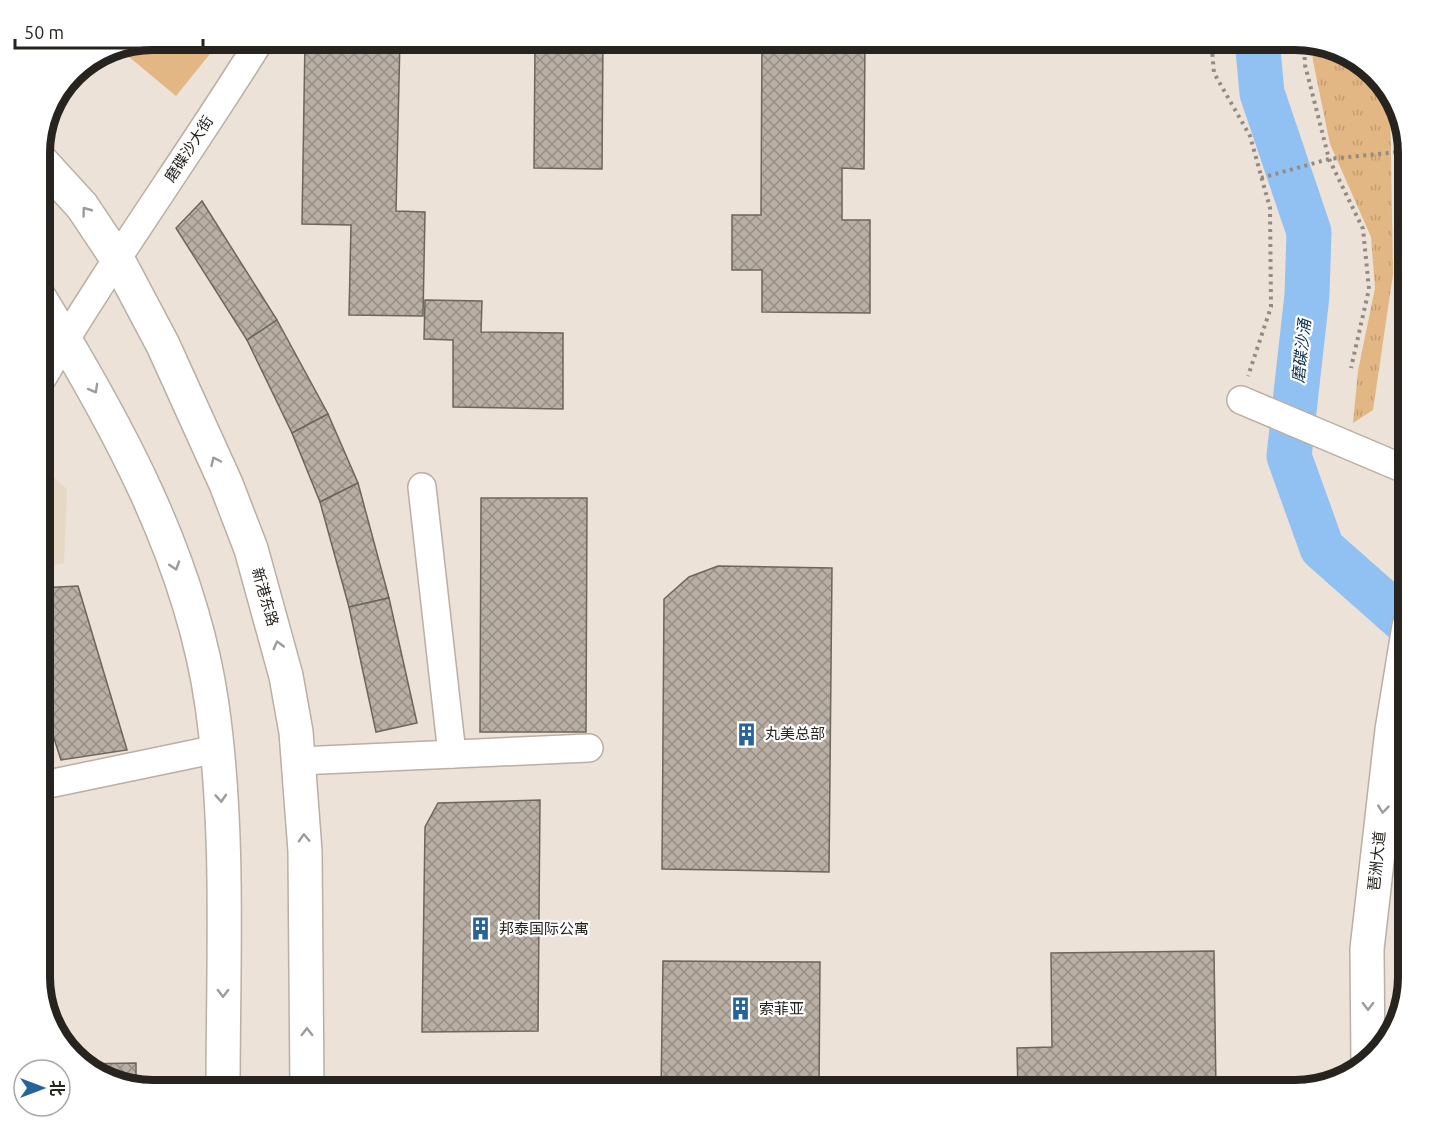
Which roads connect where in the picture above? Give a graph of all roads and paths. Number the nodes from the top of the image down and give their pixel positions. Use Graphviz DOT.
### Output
graph roads {
  1 [pos="254,50"];
  2 [pos="1212,50"];
  3 [pos="1305,50"];
  4 [pos="1398,153"];
  5 [pos="1329,159"];
  6 [pos="50,171"];
  7 [pos="1262,178"];
  8 [pos="118,260"];
  9 [pos="50,315"];
  10 [pos="64,339"];
  11 [pos="50,364"];
  12 [pos="1351,368"];
  13 [pos="1240,400"];
  14 [pos="1398,467"];
  15 [pos="422,487"];
  16 [pos="1398,693"];
  17 [pos="589,748"];
  18 [pos="217,749"];
  19 [pos="452,754"];
  20 [pos="299,761"];
  21 [pos="50,784"];
  22 [pos="1368,1050"];
  23 [pos="223,1080"];
  24 [pos="307,1080"];
  1 -- 8 [label="street, 磨碟沙大街"];
  2 -- 7 [label="path"];
  3 -- 5 [label="path"];
  4 -- 5 [label="path"];
  5 -- 7 [label="path"];
  5 -- 12 [label="path"];
  8 -- 6 [label="main road, 新港东路, one-way"];
  7 -- 13 [label="path"];
  8 -- 10 [label="street, 磨碟沙大街"];
  20 -- 8 [label="main road, 新港东路, one-way"];
  9 -- 10 [label="main road"];
  10 -- 11 [label="street, 磨碟沙大街"];
  10 -- 18 [label="main road, one-way"];
  13 -- 14 [label="street"];
  15 -- 19 [label="street"];
  16 -- 22 [label="main road, 琶洲大道, one-way"];
  17 -- 19 [label="street"];
  18 -- 21 [label="street"];
  18 -- 23 [label="main road, one-way"];
  19 -- 20 [label="street"];
  24 -- 20 [label="main road, 新港东路, one-way"];
}
